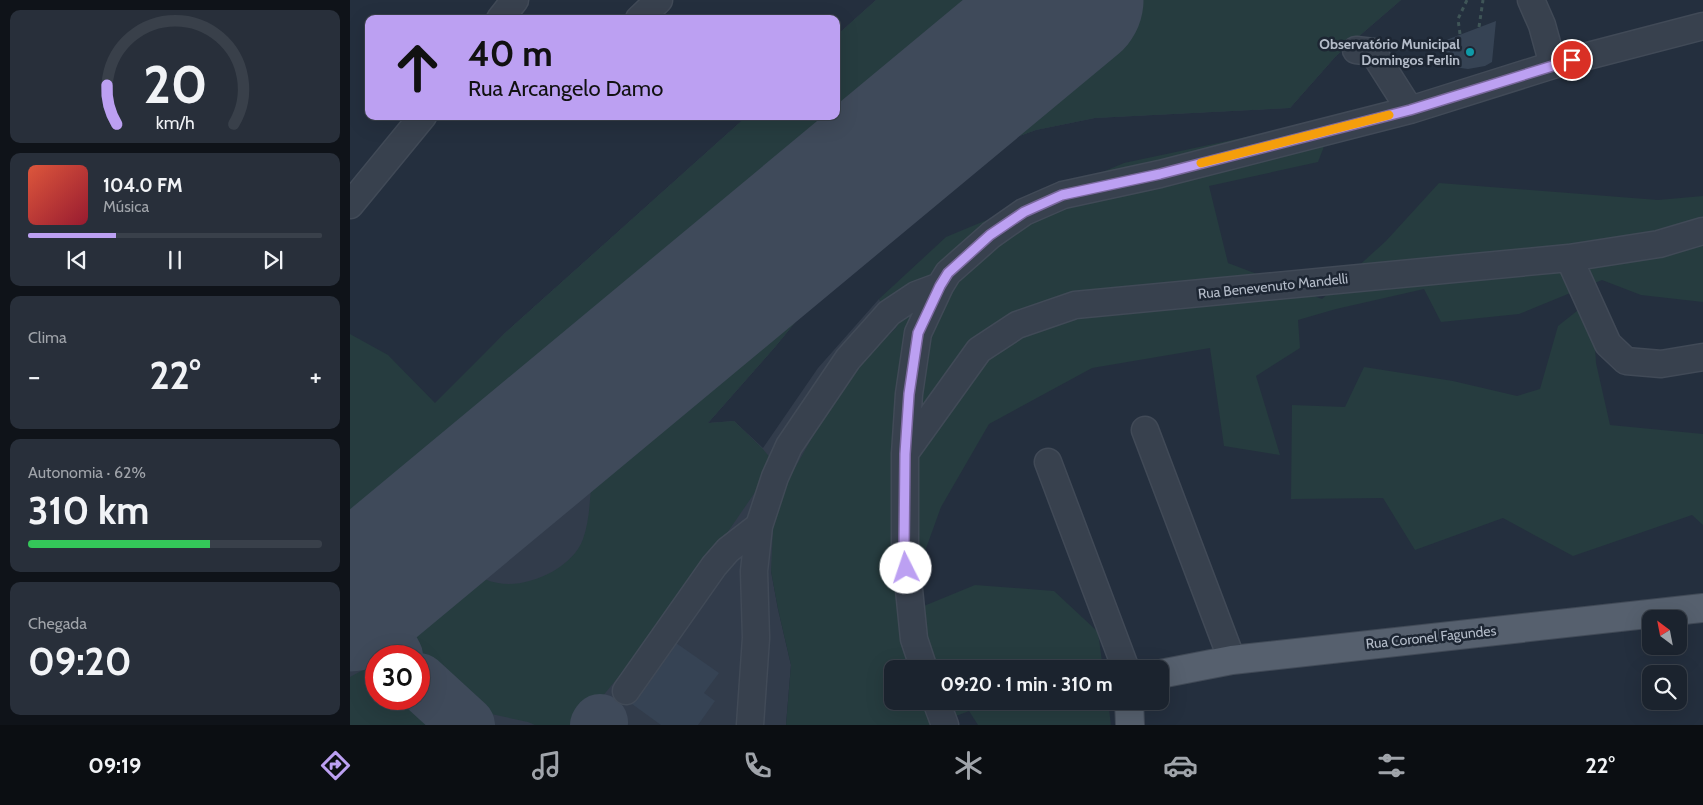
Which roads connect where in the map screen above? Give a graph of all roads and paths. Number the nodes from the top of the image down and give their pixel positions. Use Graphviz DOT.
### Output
graph roads {
  1 [pos="515,0"];
  2 [pos="659,0"];
  3 [pos="1467,0"];
  4 [pos="1484,0"];
  5 [pos="1530,0"];
  6 [pos="503,15"];
  7 [pos="643,15"];
  8 [pos="1703,26"];
  9 [pos="1479,27"];
  10 [pos="1460,34"];
  11 [pos="1356,50"];
  12 [pos="1553,65"];
  13 [pos="1410,110"];
  14 [pos="420,120"];
  15 [pos="350,205"];
  16 [pos="1703,231"];
  17 [pos="1569,258"];
  18 [pos="940,286"];
  19 [pos="1703,357"];
  20 [pos="1145,430"];
  21 [pos="905,454"];
  22 [pos="1048,462"];
  23 [pos="759,526"];
  24 [pos="1703,608"];
  25 [pos="921,660"];
  26 [pos="1123,660"];
  27 [pos="1232,660"];
  28 [pos="1169,672"];
  29 [pos="626,691"];
  30 [pos="1129,710"];
  31 [pos="750,725"];
  32 [pos="1130,725"];
  1 -- 6 [label="street"];
  2 -- 7 [label="street"];
  3 -- 10 [label="path"];
  4 -- 9 [label="path"];
  5 -- 12 [label="street"];
  8 -- 12 [label="street"];
  11 -- 13 [label="street"];
  12 -- 13 [label="street"];
  13 -- 18 [label="street"];
  14 -- 15 [label="street"];
  16 -- 17 [label="street, Rua Benevenuto Mandelli"];
  17 -- 19 [label="street"];
  17 -- 21 [label="street, Rua Benevenuto Mandelli"];
  18 -- 21 [label="street"];
  18 -- 23 [label="street"];
  20 -- 27 [label="street"];
  21 -- 25 [label="street"];
  22 -- 26 [label="street"];
  23 -- 29 [label="street"];
  23 -- 31 [label="street"];
  24 -- 27 [label="main road, Rua Coronel Fagundes"];
  27 -- 28 [label="main road, Rua Coronel Fagundes"];
  30 -- 32 [label="main road"];
}
